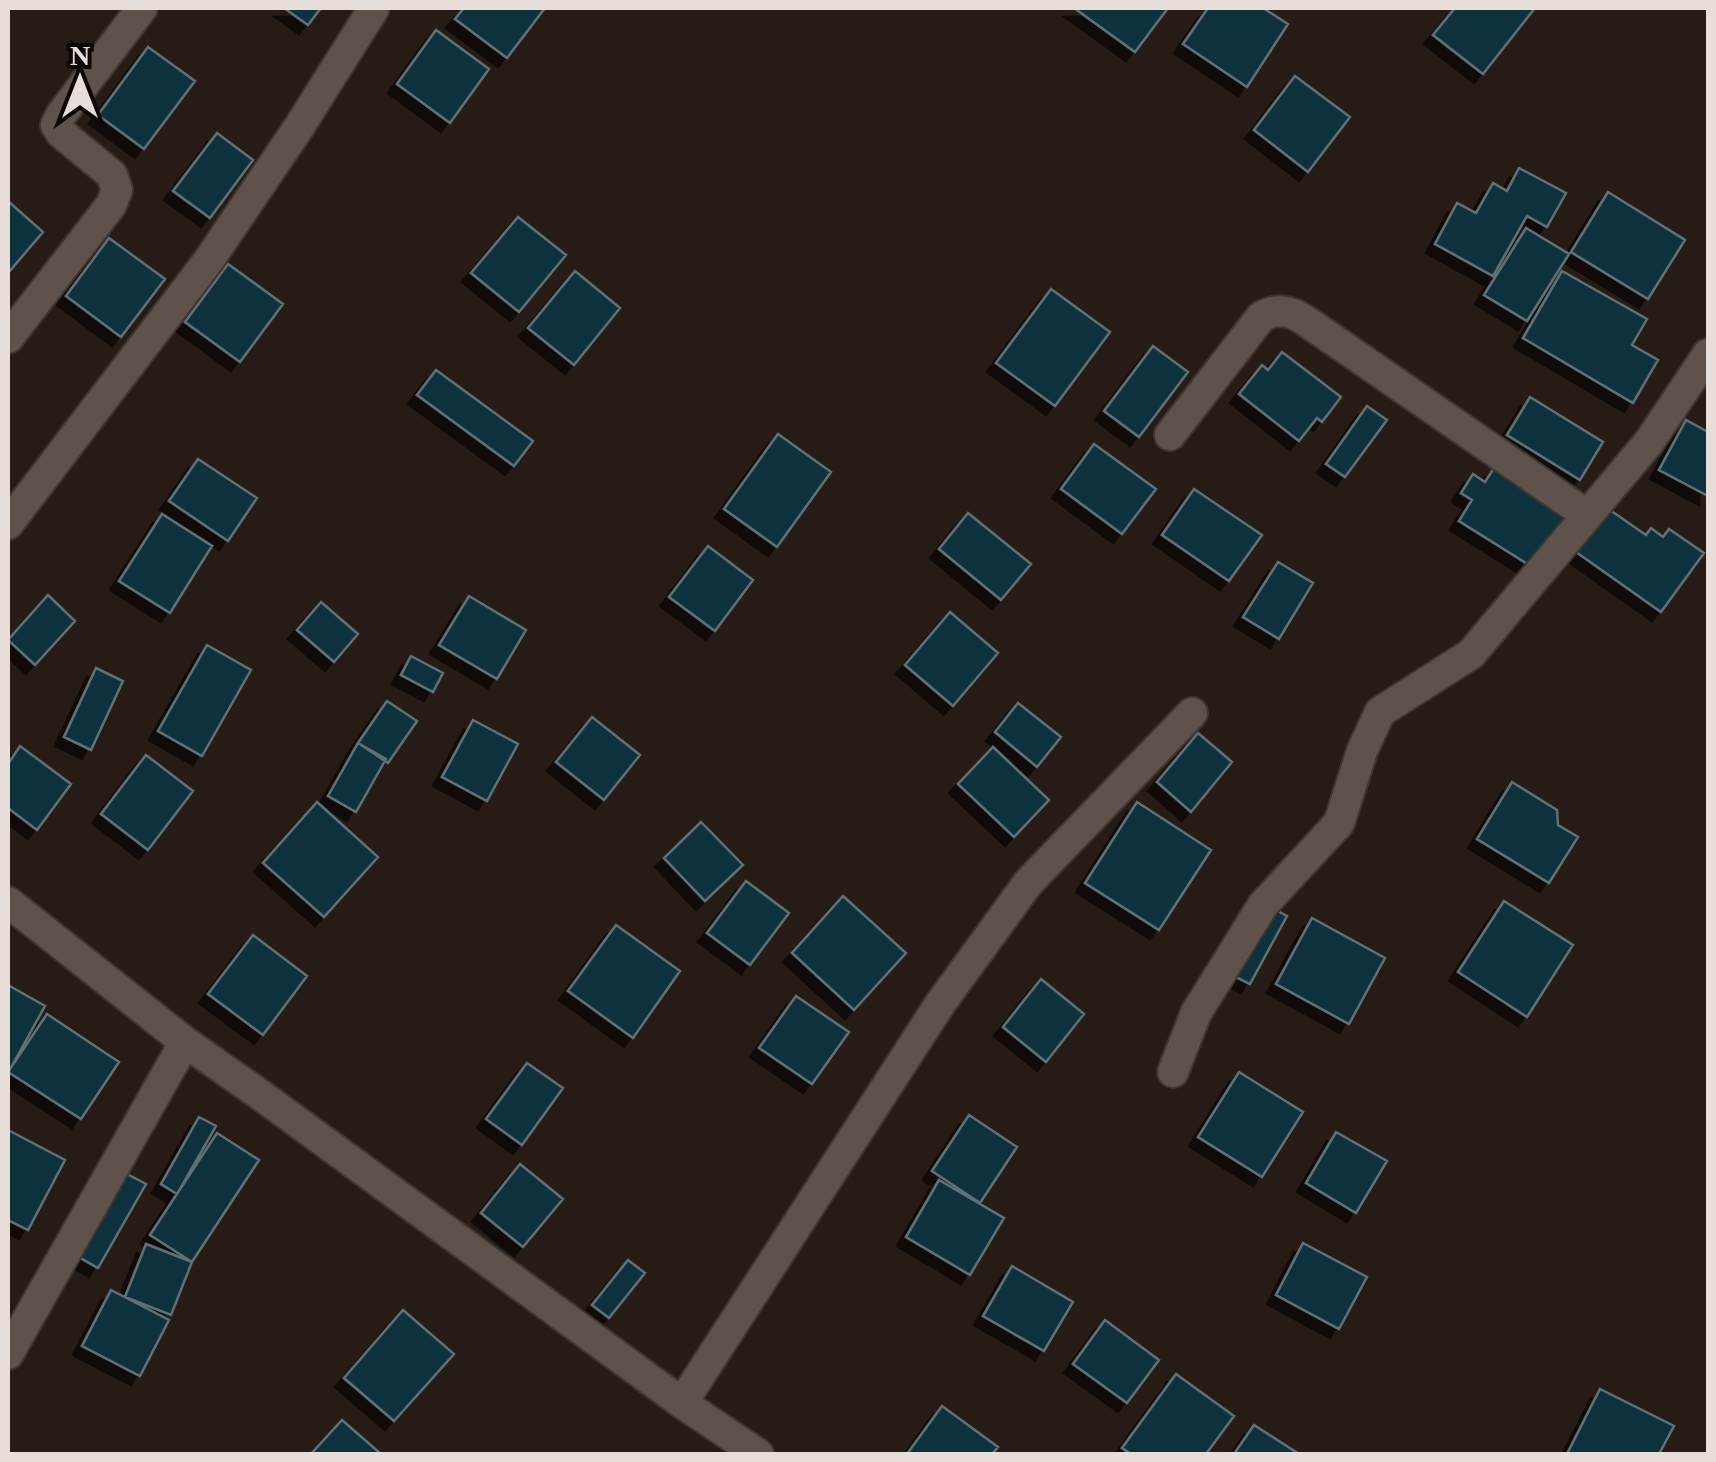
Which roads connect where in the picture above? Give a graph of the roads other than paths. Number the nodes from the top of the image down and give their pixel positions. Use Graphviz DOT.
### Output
graph roads {
  1 [pos="142,8"];
  2 [pos="374,8"];
  3 [pos="8,338"];
  4 [pos="1708,354"];
  5 [pos="1697,397"];
  6 [pos="1170,435"];
  7 [pos="1586,515"];
  8 [pos="8,524"];
  9 [pos="1192,713"];
  10 [pos="8,902"];
  11 [pos="185,1042"];
  12 [pos="1172,1072"];
  13 [pos="8,1354"];
  14 [pos="682,1403"];
  15 [pos="750,1452"];
  1 -- 3 [label="street"];
  2 -- 8 [label="street"];
  4 -- 5 [label="street"];
  5 -- 7 [label="street"];
  6 -- 7 [label="street"];
  7 -- 12 [label="street"];
  9 -- 14 [label="street"];
  10 -- 11 [label="street"];
  11 -- 13 [label="street"];
  11 -- 14 [label="street"];
  14 -- 15 [label="street"];
}
